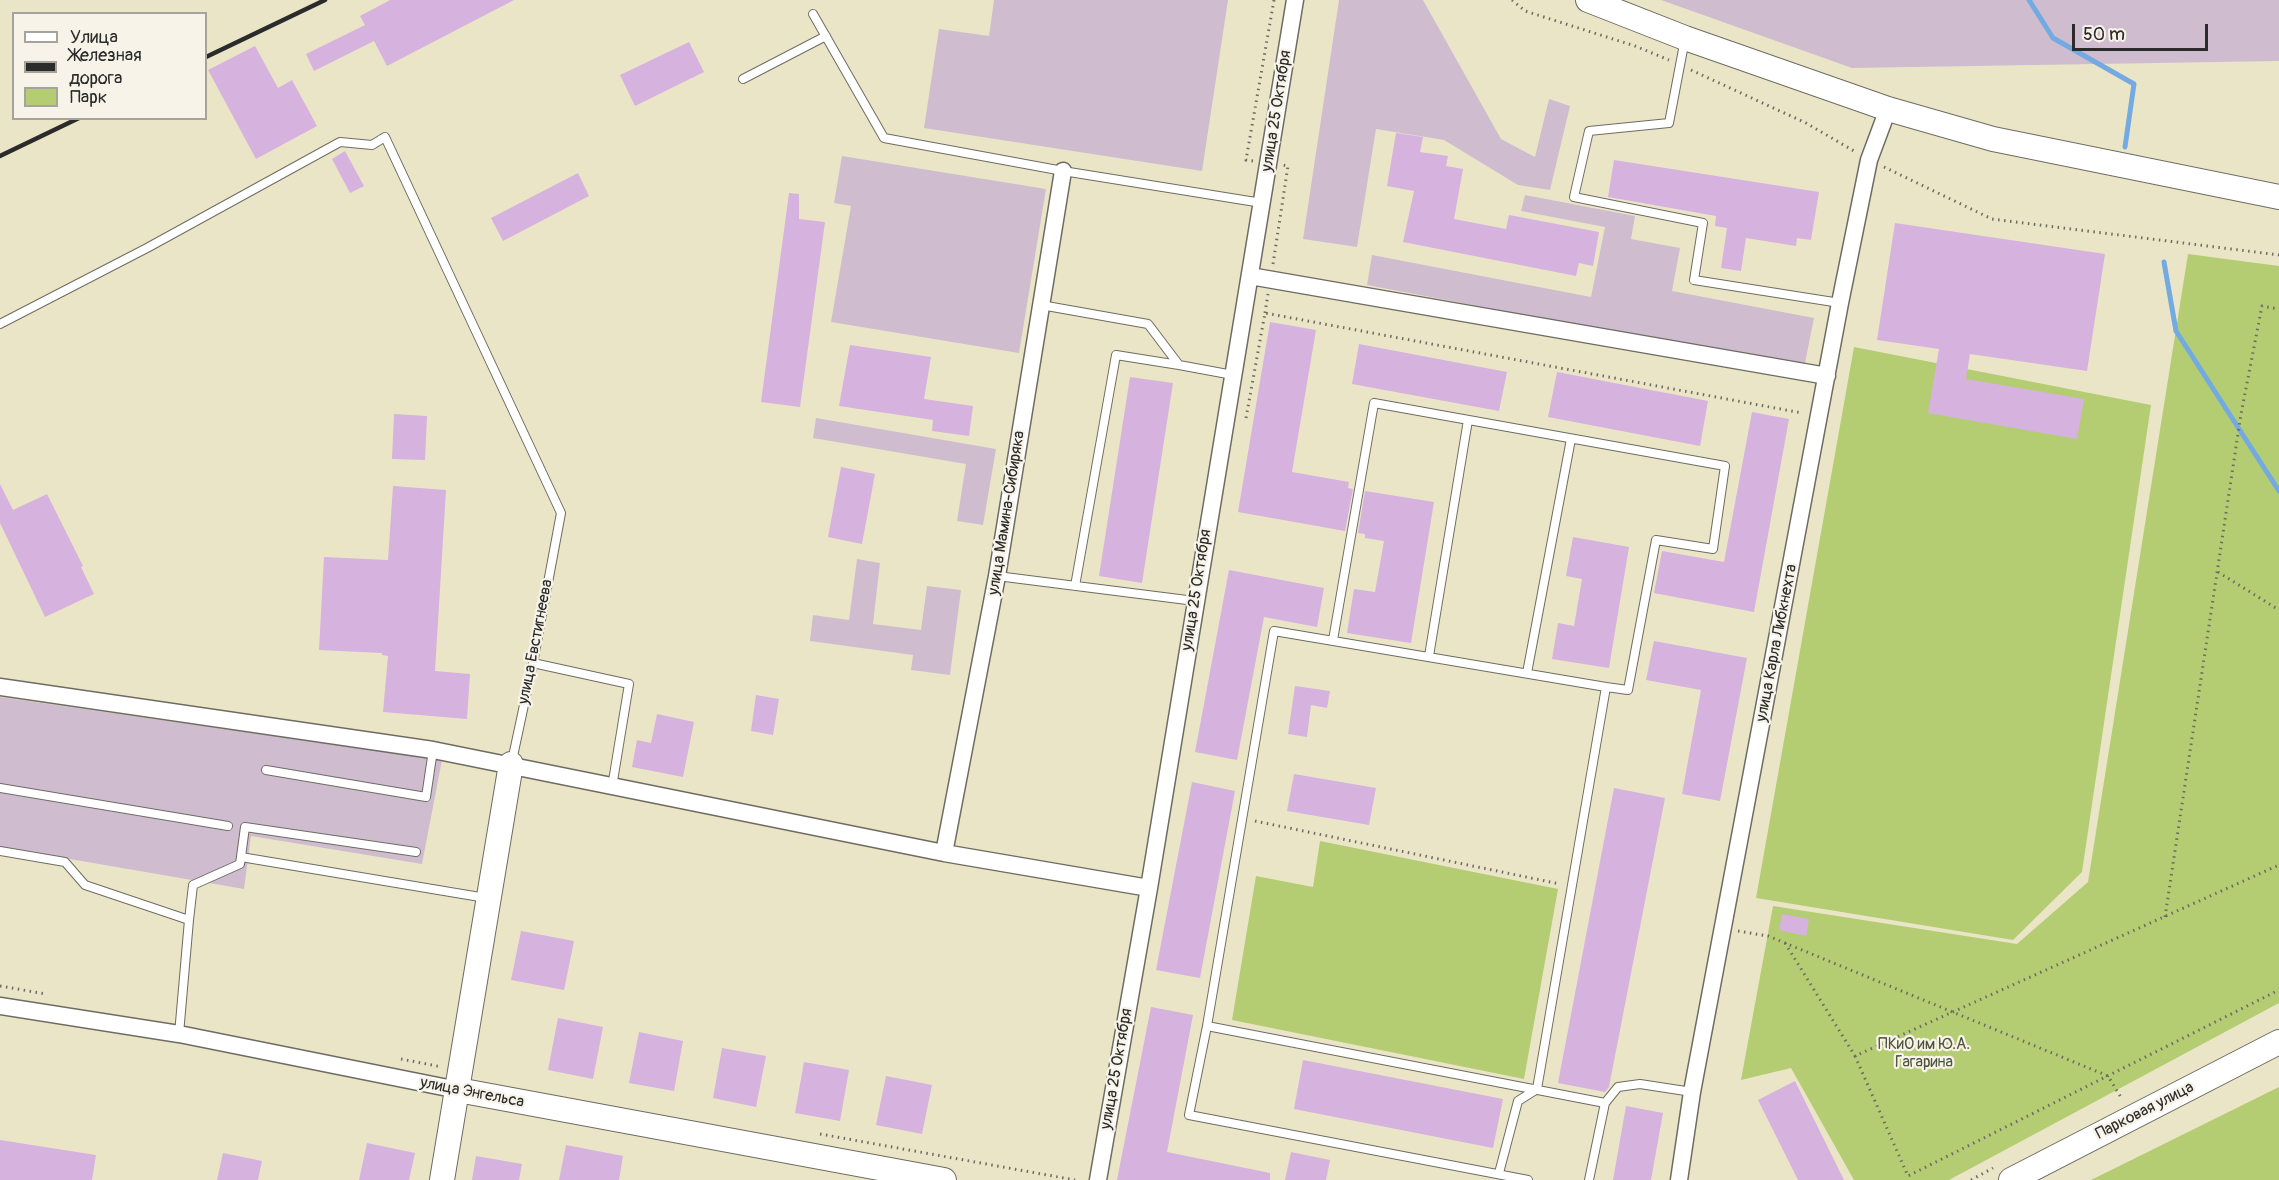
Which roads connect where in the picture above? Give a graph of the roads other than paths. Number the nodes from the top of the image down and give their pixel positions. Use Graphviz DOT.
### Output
graph roads {
  1 [pos="1295,0"];
  2 [pos="1588,0"];
  3 [pos="813,14"];
  4 [pos="826,36"];
  5 [pos="1685,38"];
  6 [pos="743,79"];
  7 [pos="1888,109"];
  8 [pos="1063,171"];
  9 [pos="2279,197"];
  10 [pos="1262,203"];
  11 [pos="1250,276"];
  12 [pos="1840,303"];
  13 [pos="1041,305"];
  14 [pos="0,324"];
  15 [pos="1179,365"];
  16 [pos="1233,375"];
  17 [pos="1827,376"];
  18 [pos="1468,420"];
  19 [pos="1571,439"];
  20 [pos="997,576"];
  21 [pos="1075,586"];
  22 [pos="1195,601"];
  23 [pos="1333,640"];
  24 [pos="1429,656"];
  25 [pos="533,663"];
  26 [pos="1527,673"];
  27 [pos="0,687"];
  28 [pos="1606,687"];
  29 [pos="433,750"];
  30 [pos="512,764"];
  31 [pos="266,770"];
  32 [pos="612,787"];
  33 [pos="0,788"];
  34 [pos="228,826"];
  35 [pos="0,851"];
  36 [pos="416,852"];
  37 [pos="944,853"];
  38 [pos="241,857"];
  39 [pos="1149,888"];
  40 [pos="489,899"];
  41 [pos="189,920"];
  42 [pos="0,1006"];
  43 [pos="1206,1026"];
  44 [pos="179,1034"];
  45 [pos="2279,1042"];
  46 [pos="1537,1089"];
  47 [pos="458,1090"];
  48 [pos="1692,1092"];
  49 [pos="1605,1103"];
  50 [pos="1499,1173"];
  51 [pos="442,1180"];
  52 [pos="944,1180"];
  53 [pos="1098,1180"];
  54 [pos="1528,1180"];
  55 [pos="1589,1180"];
  56 [pos="1679,1180"];
  57 [pos="2011,1180"];
  1 -- 10 [label="street, улица 25 Октября"];
  2 -- 5 [label="street"];
  3 -- 4 [label="lane"];
  4 -- 6 [label="lane"];
  4 -- 8 [label="lane"];
  5 -- 7 [label="street"];
  5 -- 12 [label="lane"];
  7 -- 9 [label="street"];
  7 -- 12 [label="street, улица Карла Либкнехта"];
  8 -- 10 [label="lane"];
  8 -- 13 [label="street, улица Мамина-Сибиряка"];
  10 -- 11 [label="street, улица 25 Октября"];
  11 -- 16 [label="street, улица 25 Октября"];
  11 -- 17 [label="street"];
  12 -- 17 [label="street, улица Карла Либкнехта"];
  13 -- 15 [label="lane"];
  13 -- 20 [label="street, улица Мамина-Сибиряка"];
  14 -- 25 [label="lane, улица Евстигнеева"];
  15 -- 16 [label="lane"];
  15 -- 21 [label="lane"];
  16 -- 22 [label="street, улица 25 Октября"];
  17 -- 48 [label="street, улица Карла Либкнехта"];
  18 -- 19 [label="lane"];
  18 -- 23 [label="lane"];
  18 -- 24 [label="lane"];
  19 -- 26 [label="lane"];
  19 -- 28 [label="lane"];
  20 -- 21 [label="lane"];
  20 -- 37 [label="street, улица Мамина-Сибиряка"];
  21 -- 22 [label="lane"];
  22 -- 39 [label="street, улица 25 Октября"];
  23 -- 24 [label="lane"];
  23 -- 43 [label="lane"];
  24 -- 26 [label="lane"];
  25 -- 30 [label="lane, улица Евстигнеева"];
  25 -- 32 [label="lane"];
  26 -- 28 [label="lane"];
  27 -- 29 [label="street"];
  28 -- 46 [label="lane"];
  29 -- 30 [label="street"];
  29 -- 31 [label="lane"];
  30 -- 32 [label="street"];
  30 -- 40 [label="street, улица Евстигнеева"];
  32 -- 37 [label="street"];
  33 -- 34 [label="lane"];
  35 -- 41 [label="lane"];
  36 -- 38 [label="lane"];
  37 -- 39 [label="street"];
  38 -- 40 [label="lane"];
  38 -- 41 [label="lane"];
  39 -- 53 [label="street, улица 25 Октября"];
  40 -- 47 [label="street, улица Евстигнеева"];
  41 -- 44 [label="lane"];
  42 -- 44 [label="street, улица Энгельса"];
  43 -- 46 [label="lane"];
  43 -- 50 [label="lane"];
  44 -- 47 [label="street, улица Энгельса"];
  45 -- 57 [label="street, Парковая улица"];
  46 -- 49 [label="lane"];
  46 -- 50 [label="lane"];
  47 -- 51 [label="street, улица Евстигнеева"];
  47 -- 52 [label="street, улица Энгельса"];
  48 -- 49 [label="lane"];
  48 -- 56 [label="street, улица Карла Либкнехта"];
  49 -- 55 [label="lane"];
  50 -- 54 [label="lane"];
}
